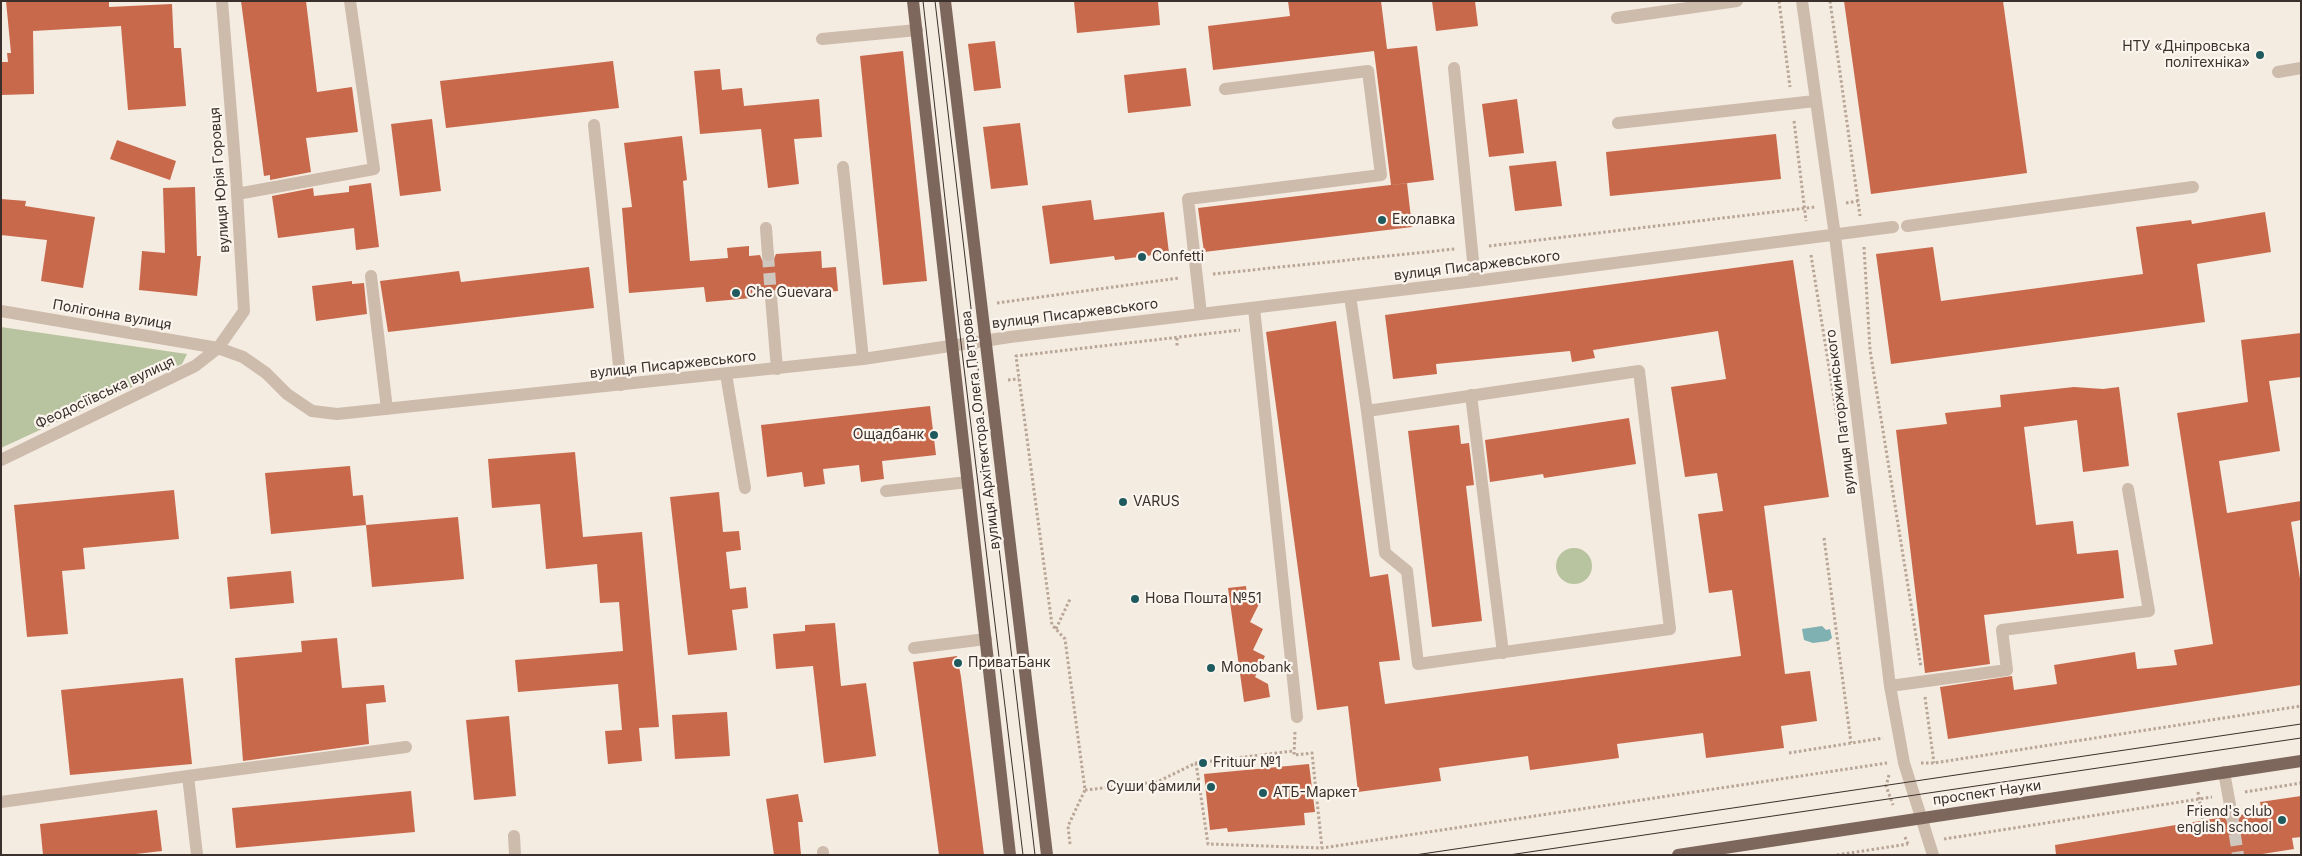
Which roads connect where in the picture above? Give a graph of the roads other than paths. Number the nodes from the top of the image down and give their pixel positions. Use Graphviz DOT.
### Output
graph roads {
  1 [pos="222,1"];
  2 [pos="350,1"];
  3 [pos="913,1"];
  4 [pos="946,1"];
  5 [pos="1737,1"];
  6 [pos="1802,1"];
  7 [pos="1617,18"];
  8 [pos="916,30"];
  9 [pos="822,38"];
  10 [pos="1454,68"];
  11 [pos="2301,68"];
  12 [pos="2278,72"];
  13 [pos="1225,89"];
  14 [pos="1815,102"];
  15 [pos="1618,123"];
  16 [pos="594,125"];
  17 [pos="843,167"];
  18 [pos="2193,187"];
  19 [pos="237,194"];
  20 [pos="1907,226"];
  21 [pos="766,228"];
  22 [pos="1893,228"];
  23 [pos="1835,236"];
  24 [pos="768,255"];
  25 [pos="371,276"];
  26 [pos="1475,282"];
  27 [pos="1350,296"];
  28 [pos="772,297"];
  29 [pos="1254,308"];
  30 [pos="1,311"];
  31 [pos="1201,314"];
  32 [pos="985,340"];
  33 [pos="951,344"];
  34 [pos="218,348"];
  35 [pos="863,359"];
  36 [pos="777,369"];
  37 [pos="726,374"];
  38 [pos="621,385"];
  39 [pos="1471,395"];
  40 [pos="387,409"];
  41 [pos="1367,411"];
  42 [pos="1,460"];
  43 [pos="968,482"];
  44 [pos="745,488"];
  45 [pos="2128,489"];
  46 [pos="886,491"];
  47 [pos="986,639"];
  48 [pos="914,648"];
  49 [pos="1503,652"];
  50 [pos="1890,686"];
  51 [pos="1297,717"];
  52 [pos="406,747"];
  53 [pos="2301,761"];
  54 [pos="2224,772"];
  55 [pos="188,776"];
  56 [pos="1,802"];
  57 [pos="2232,816"];
  58 [pos="1920,818"];
  59 [pos="514,836"];
  60 [pos="197,855"];
  61 [pos="515,855"];
  62 [pos="1010,855"];
  63 [pos="1047,855"];
  64 [pos="1678,855"];
  65 [pos="1933,855"];
  1 -- 19 [label="street, вулиця Юрія Горовця"];
  2 -- 19 [label="street"];
  3 -- 8 [label="main road, вулиця Архітектора Олега Петрова"];
  4 -- 32 [label="main road, вулиця Архітектора Олега Петрова"];
  5 -- 7 [label="street"];
  6 -- 14 [label="street, вулиця Паторжинського"];
  8 -- 9 [label="street"];
  8 -- 33 [label="main road, вулиця Архітектора Олега Петрова"];
  10 -- 26 [label="street"];
  11 -- 12 [label="street"];
  13 -- 31 [label="street"];
  14 -- 15 [label="street"];
  14 -- 23 [label="street, вулиця Паторжинського"];
  16 -- 38 [label="street"];
  17 -- 35 [label="street"];
  18 -- 20 [label="street"];
  19 -- 34 [label="street, вулиця Юрія Горовця"];
  21 -- 24 [label="street"];
  22 -- 23 [label="street, вулиця Писаржевського"];
  23 -- 26 [label="street, вулиця Писаржевського"];
  23 -- 50 [label="street, вулиця Паторжинського"];
  25 -- 40 [label="street"];
  26 -- 27 [label="street, вулиця Писаржевського"];
  27 -- 29 [label="street, вулиця Писаржевського"];
  27 -- 41 [label="street"];
  28 -- 36 [label="street"];
  29 -- 31 [label="street, вулиця Писаржевського"];
  29 -- 51 [label="street"];
  30 -- 34 [label="street, Полігонна вулиця"];
  31 -- 32 [label="street, вулиця Писаржевського"];
  32 -- 33 [label="street, вулиця Писаржевського"];
  32 -- 63 [label="main road, вулиця Архітектора Олега Петрова"];
  33 -- 35 [label="street, вулиця Писаржевського"];
  33 -- 43 [label="main road, вулиця Архітектора Олега Петрова"];
  34 -- 40 [label="street, вулиця Писаржевського"];
  34 -- 42 [label="street, Феодосіївська вулиця"];
  35 -- 36 [label="street, вулиця Писаржевського"];
  36 -- 37 [label="street, вулиця Писаржевського"];
  37 -- 38 [label="street, вулиця Писаржевського"];
  37 -- 44 [label="street"];
  38 -- 40 [label="street, вулиця Писаржевського"];
  39 -- 41 [label="street"];
  39 -- 49 [label="street"];
  39 -- 49 [label="street"];
  41 -- 49 [label="street"];
  43 -- 46 [label="street"];
  43 -- 47 [label="main road, вулиця Архітектора Олега Петрова"];
  45 -- 50 [label="street"];
  47 -- 48 [label="street"];
  47 -- 62 [label="main road, вулиця Архітектора Олега Петрова"];
  50 -- 58 [label="street, вулиця Паторжинського"];
  52 -- 55 [label="street"];
  53 -- 54 [label="main road, проспект Науки"];
  54 -- 57 [label="street"];
  54 -- 58 [label="main road, проспект Науки"];
  55 -- 56 [label="street"];
  55 -- 60 [label="street"];
  58 -- 64 [label="main road, проспект Науки"];
  58 -- 65 [label="street, вулиця Паторжинського"];
  59 -- 61 [label="street"];
}
